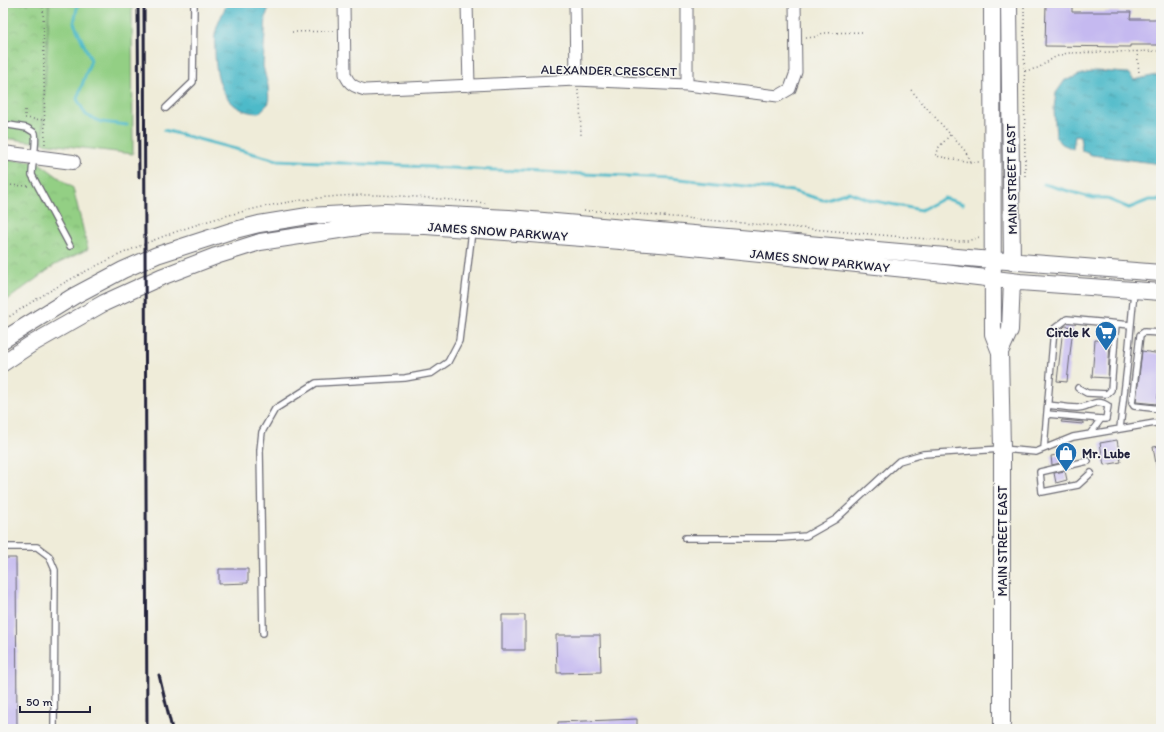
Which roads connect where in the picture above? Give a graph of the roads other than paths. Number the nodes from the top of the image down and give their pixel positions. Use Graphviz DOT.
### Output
graph roads {
  1 [pos="194,3"];
  2 [pos="344,3"];
  3 [pos="467,3"];
  4 [pos="575,3"];
  5 [pos="687,3"];
  6 [pos="795,3"];
  7 [pos="992,3"];
  8 [pos="1009,3"];
  9 [pos="576,80"];
  10 [pos="687,85"];
  11 [pos="469,86"];
  12 [pos="166,108"];
  13 [pos="3,124"];
  14 [pos="3,153"];
  15 [pos="40,158"];
  16 [pos="73,162"];
  17 [pos="473,229"];
  18 [pos="70,246"];
  19 [pos="993,260"];
  20 [pos="1012,262"];
  21 [pos="1161,273"];
  22 [pos="993,279"];
  23 [pos="1016,282"];
  24 [pos="1135,290"];
  25 [pos="1161,292"];
  26 [pos="1116,324"];
  27 [pos="1132,325"];
  28 [pos="1161,333"];
  29 [pos="3,340"];
  30 [pos="1000,352"];
  31 [pos="3,364"];
  32 [pos="1078,388"];
  33 [pos="1048,405"];
  34 [pos="1161,409"];
  35 [pos="1047,414"];
  36 [pos="1101,419"];
  37 [pos="1161,422"];
  38 [pos="1120,428"];
  39 [pos="1090,434"];
  40 [pos="1044,448"];
  41 [pos="1002,449"];
  42 [pos="1088,461"];
  43 [pos="1091,473"];
  44 [pos="685,538"];
  45 [pos="3,547"];
  46 [pos="263,633"];
  47 [pos="54,729"];
  48 [pos="1002,729"];
  1 -- 12 [label="lane"];
  2 -- 11 [label="street, ALEXANDER CRESCENT"];
  3 -- 11 [label="street"];
  4 -- 9 [label="street"];
  5 -- 10 [label="street"];
  6 -- 10 [label="street, ALEXANDER CRESCENT"];
  7 -- 19 [label="main road, MAIN STREET EAST"];
  8 -- 20 [label="main road, MAIN STREET EAST"];
  9 -- 10 [label="street, ALEXANDER CRESCENT"];
  9 -- 11 [label="street, ALEXANDER CRESCENT"];
  13 -- 15 [label="lane"];
  14 -- 15 [label="street"];
  15 -- 16 [label="street"];
  15 -- 18 [label="lane"];
  17 -- 22 [label="main road, JAMES SNOW PARKWAY"];
  17 -- 31 [label="main road, JAMES SNOW PARKWAY"];
  17 -- 46 [label="lane"];
  19 -- 20 [label="main road, JAMES SNOW PARKWAY"];
  19 -- 22 [label="main road, MAIN STREET EAST"];
  19 -- 29 [label="main road, JAMES SNOW PARKWAY"];
  20 -- 21 [label="main road, JAMES SNOW PARKWAY"];
  20 -- 23 [label="street, MAIN STREET EAST"];
  22 -- 23 [label="main road, JAMES SNOW PARKWAY"];
  22 -- 30 [label="main road, MAIN STREET EAST"];
  23 -- 24 [label="main road, JAMES SNOW PARKWAY"];
  23 -- 30 [label="main road, MAIN STREET EAST"];
  24 -- 25 [label="main road, JAMES SNOW PARKWAY"];
  24 -- 27 [label="lane"];
  26 -- 27 [label="lane"];
  26 -- 32 [label="lane"];
  26 -- 33 [label="lane"];
  27 -- 38 [label="lane"];
  28 -- 34 [label="lane"];
  30 -- 41 [label="main road, MAIN STREET EAST"];
  33 -- 35 [label="lane"];
  33 -- 36 [label="lane"];
  35 -- 36 [label="lane"];
  35 -- 40 [label="lane"];
  36 -- 39 [label="lane"];
  37 -- 38 [label="lane"];
  38 -- 39 [label="lane"];
  39 -- 40 [label="lane"];
  40 -- 41 [label="lane"];
  41 -- 44 [label="lane"];
  41 -- 48 [label="main road, MAIN STREET EAST"];
  42 -- 43 [label="lane"];
  45 -- 47 [label="lane"];
}
